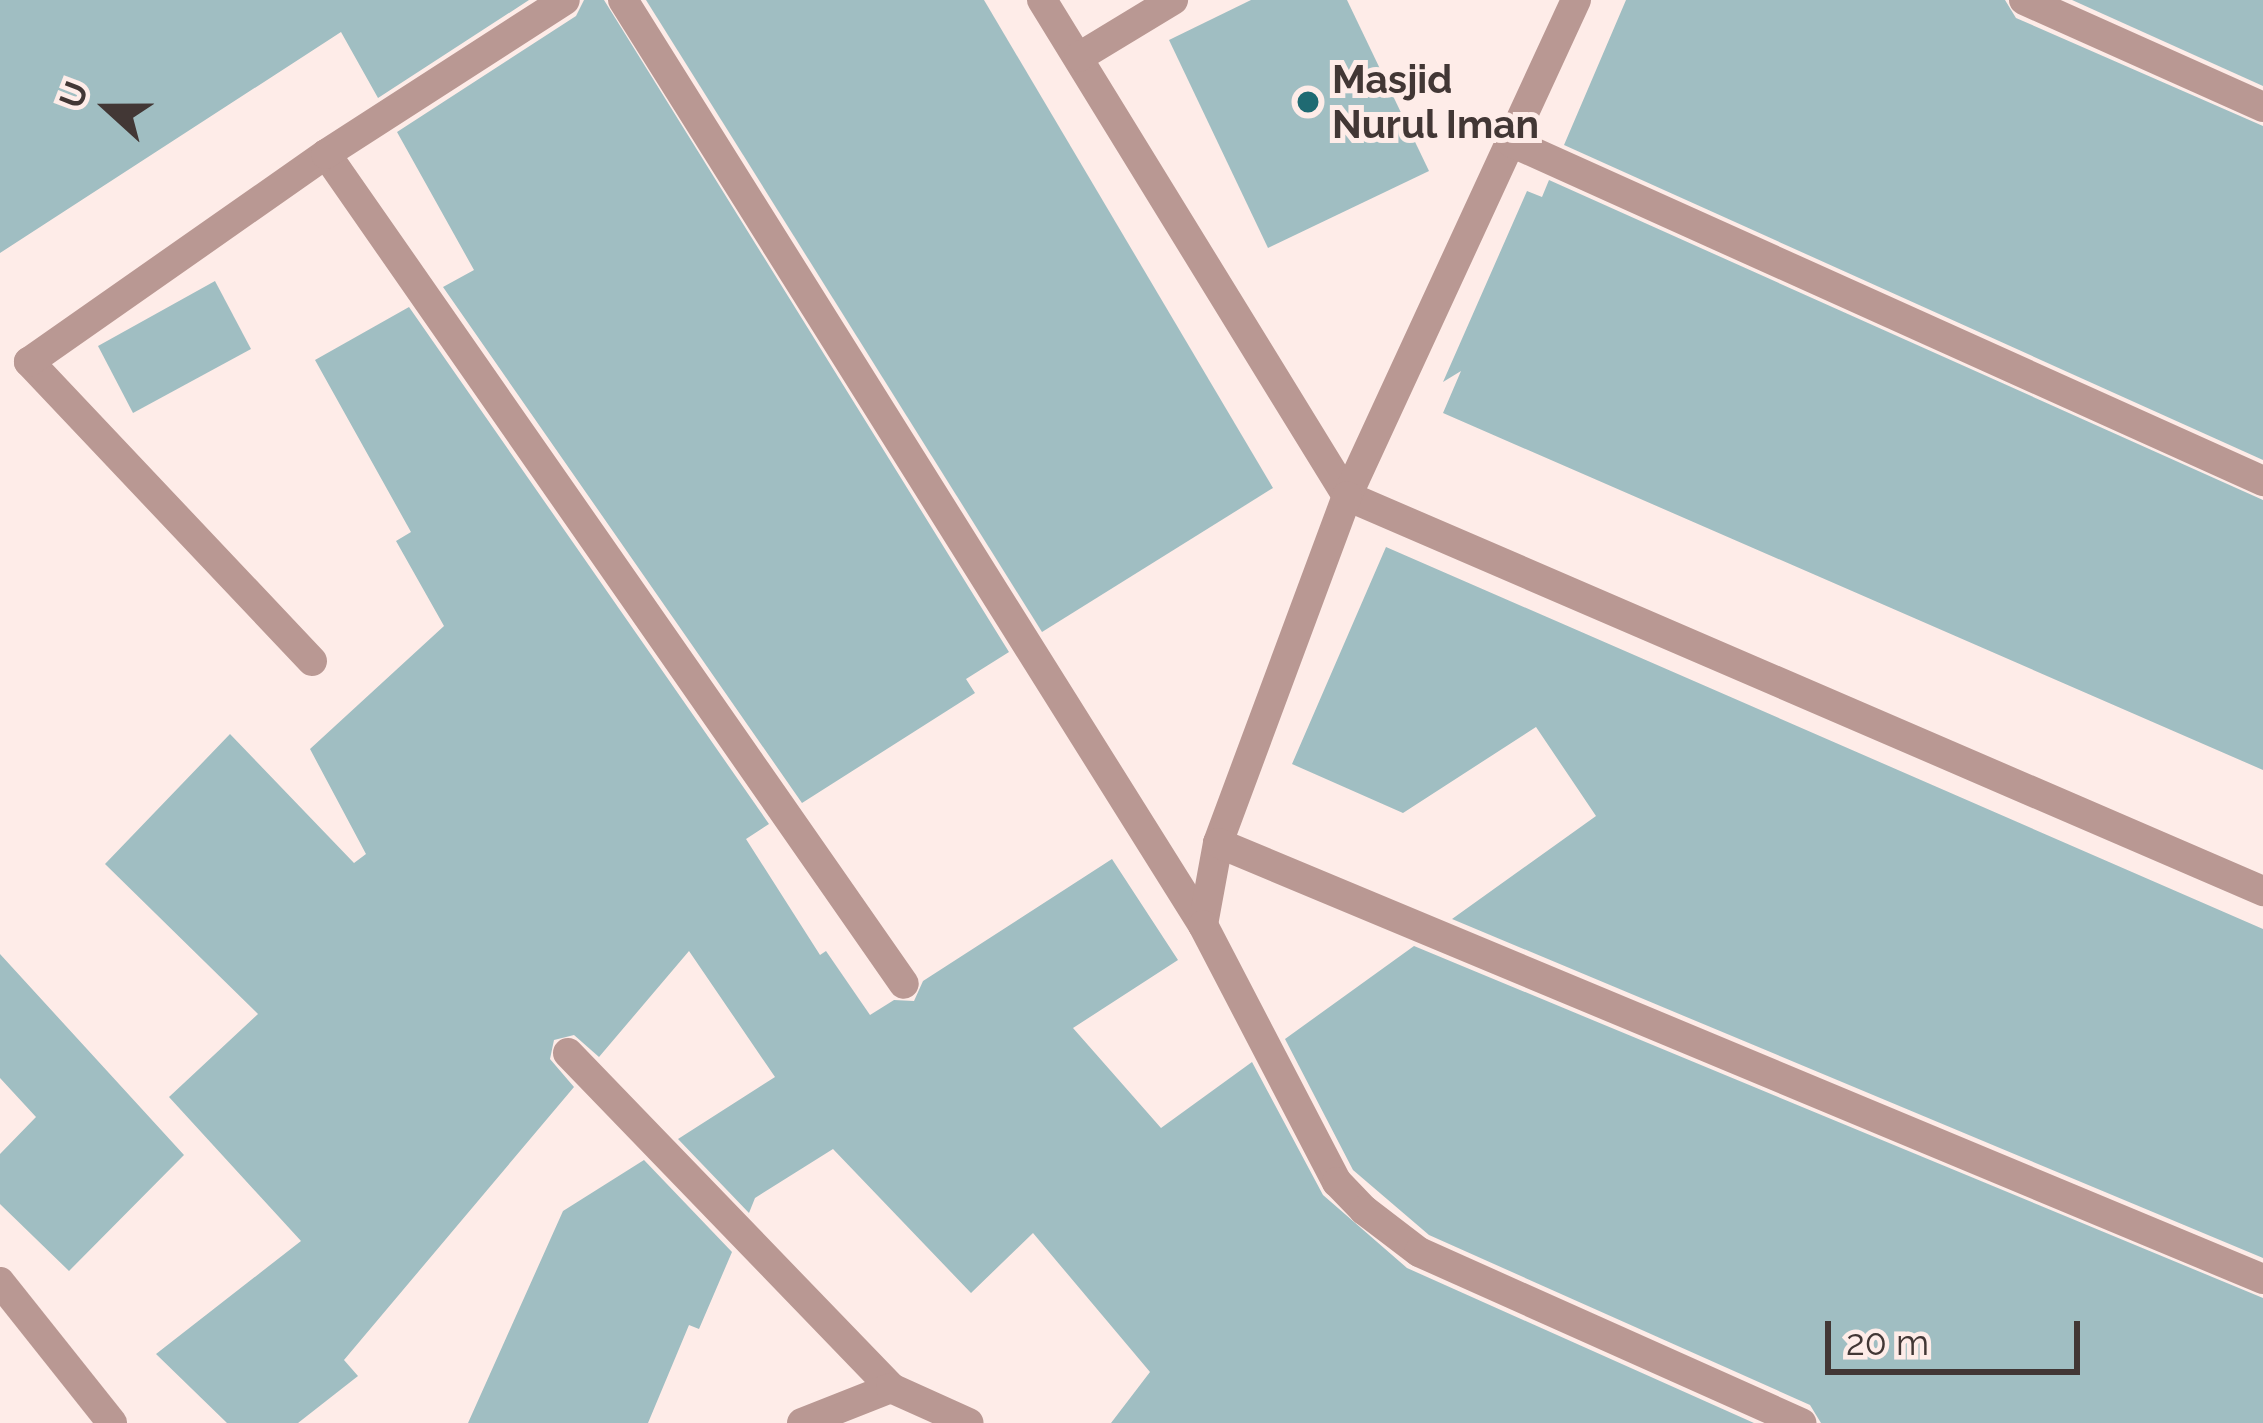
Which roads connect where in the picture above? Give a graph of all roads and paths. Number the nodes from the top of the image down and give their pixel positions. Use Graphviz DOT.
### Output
graph roads {
  1 [pos="565,0"];
  2 [pos="623,0"];
  3 [pos="1042,0"];
  4 [pos="1173,0"];
  5 [pos="1576,0"];
  6 [pos="2024,0"];
  7 [pos="1079,56"];
  8 [pos="2263,107"];
  9 [pos="1511,142"];
  10 [pos="326,154"];
  11 [pos="14,364"];
  12 [pos="2263,481"];
  13 [pos="1346,496"];
  14 [pos="312,661"];
  15 [pos="1218,843"];
  16 [pos="2263,891"];
  17 [pos="1203,925"];
  18 [pos="904,984"];
  19 [pos="568,1053"];
  20 [pos="2263,1280"];
  21 [pos="0,1282"];
  22 [pos="891,1388"];
  23 [pos="112,1423"];
  24 [pos="802,1423"];
  25 [pos="970,1423"];
  26 [pos="1802,1423"];
  1 -- 10 [label="street"];
  2 -- 17 [label="street"];
  3 -- 7 [label="street"];
  4 -- 7 [label="street"];
  5 -- 9 [label="street"];
  6 -- 8 [label="street"];
  7 -- 13 [label="street"];
  9 -- 12 [label="street"];
  9 -- 13 [label="street"];
  10 -- 11 [label="street"];
  10 -- 18 [label="street"];
  11 -- 14 [label="street"];
  13 -- 15 [label="street"];
  13 -- 16 [label="street"];
  15 -- 17 [label="street"];
  15 -- 20 [label="street"];
  17 -- 26 [label="street"];
  19 -- 22 [label="street"];
  21 -- 23 [label="street"];
  22 -- 24 [label="street"];
  22 -- 25 [label="street"];
}
